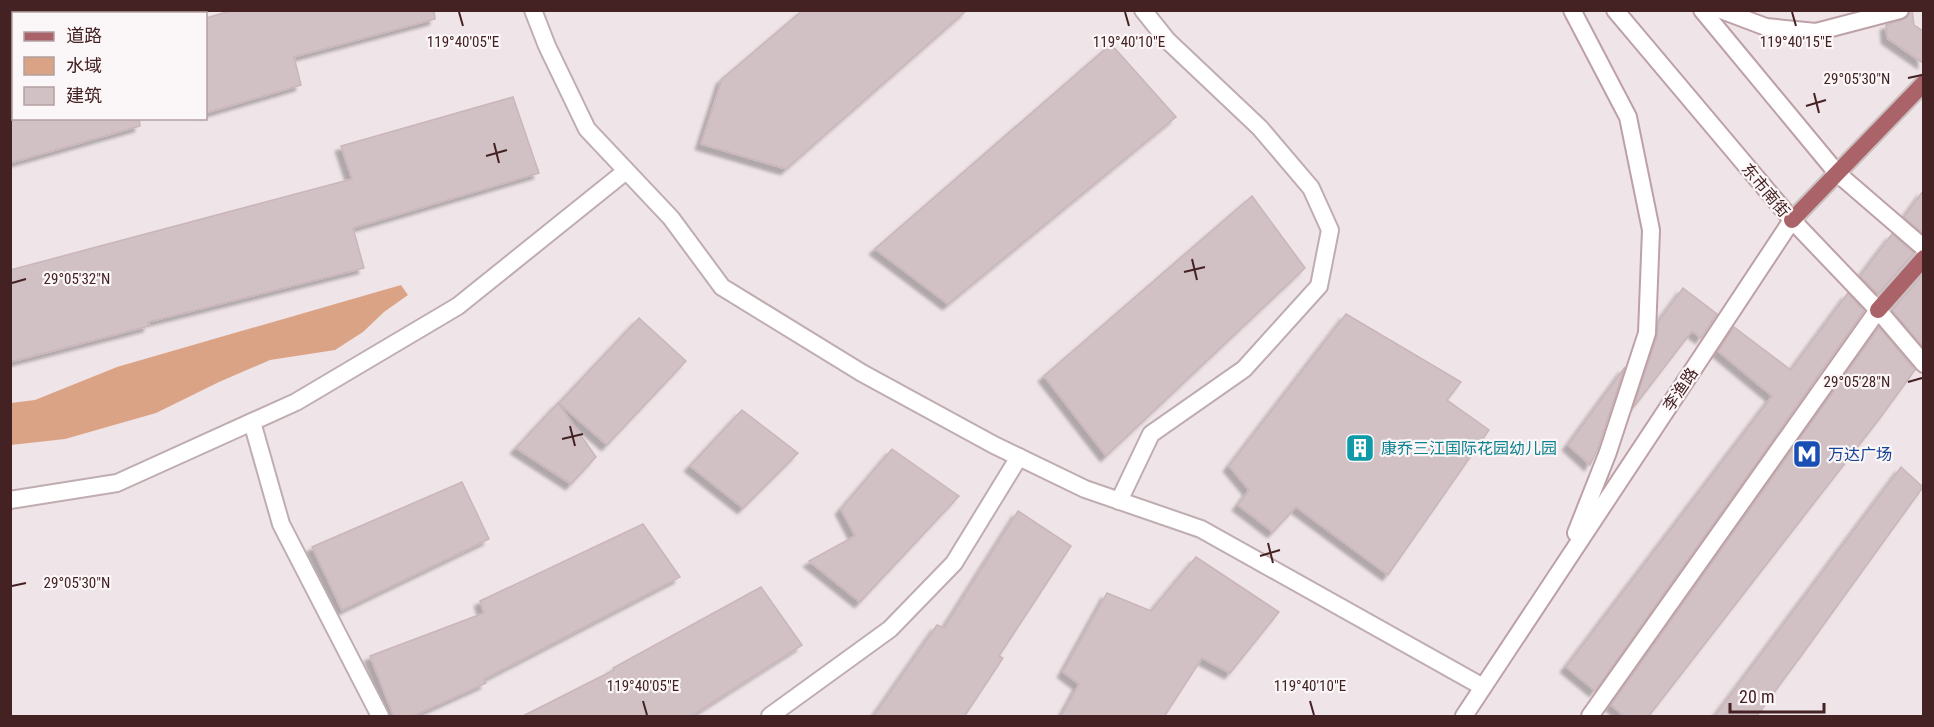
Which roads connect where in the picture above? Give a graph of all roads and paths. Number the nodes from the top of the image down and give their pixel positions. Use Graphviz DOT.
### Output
graph roads {
  1 [pos="533,10"];
  2 [pos="1143,10"];
  3 [pos="1572,10"];
  4 [pos="1615,10"];
  5 [pos="1702,10"];
  6 [pos="1721,10"];
  7 [pos="1899,10"];
  8 [pos="1923,83"];
  9 [pos="627,171"];
  10 [pos="1837,173"];
  11 [pos="1792,220"];
  12 [pos="1923,248"];
  13 [pos="1923,258"];
  14 [pos="1878,310"];
  15 [pos="1923,364"];
  16 [pos="252,422"];
  17 [pos="1019,457"];
  18 [pos="10,500"];
  19 [pos="1119,501"];
  20 [pos="1564,565"];
  21 [pos="1483,687"];
  22 [pos="380,717"];
  23 [pos="770,717"];
  24 [pos="1464,717"];
  25 [pos="1590,717"];
  1 -- 9 [label="street"];
  2 -- 19 [label="street"];
  3 -- 20 [label="street"];
  4 -- 11 [label="street, 东市南街"];
  5 -- 10 [label="street"];
  6 -- 7 [label="street"];
  8 -- 10 [label="main road, 李渔路"];
  9 -- 16 [label="street"];
  9 -- 17 [label="street"];
  10 -- 11 [label="main road, 李渔路"];
  10 -- 12 [label="street"];
  11 -- 14 [label="street, 东市南街"];
  11 -- 20 [label="street, 李渔路"];
  13 -- 14 [label="main road"];
  14 -- 15 [label="street, 东市南街"];
  14 -- 25 [label="street"];
  16 -- 18 [label="street"];
  16 -- 22 [label="street"];
  17 -- 19 [label="street"];
  17 -- 23 [label="street"];
  19 -- 21 [label="street"];
  20 -- 21 [label="street, 李渔路"];
  21 -- 24 [label="street, 李渔路"];
}
